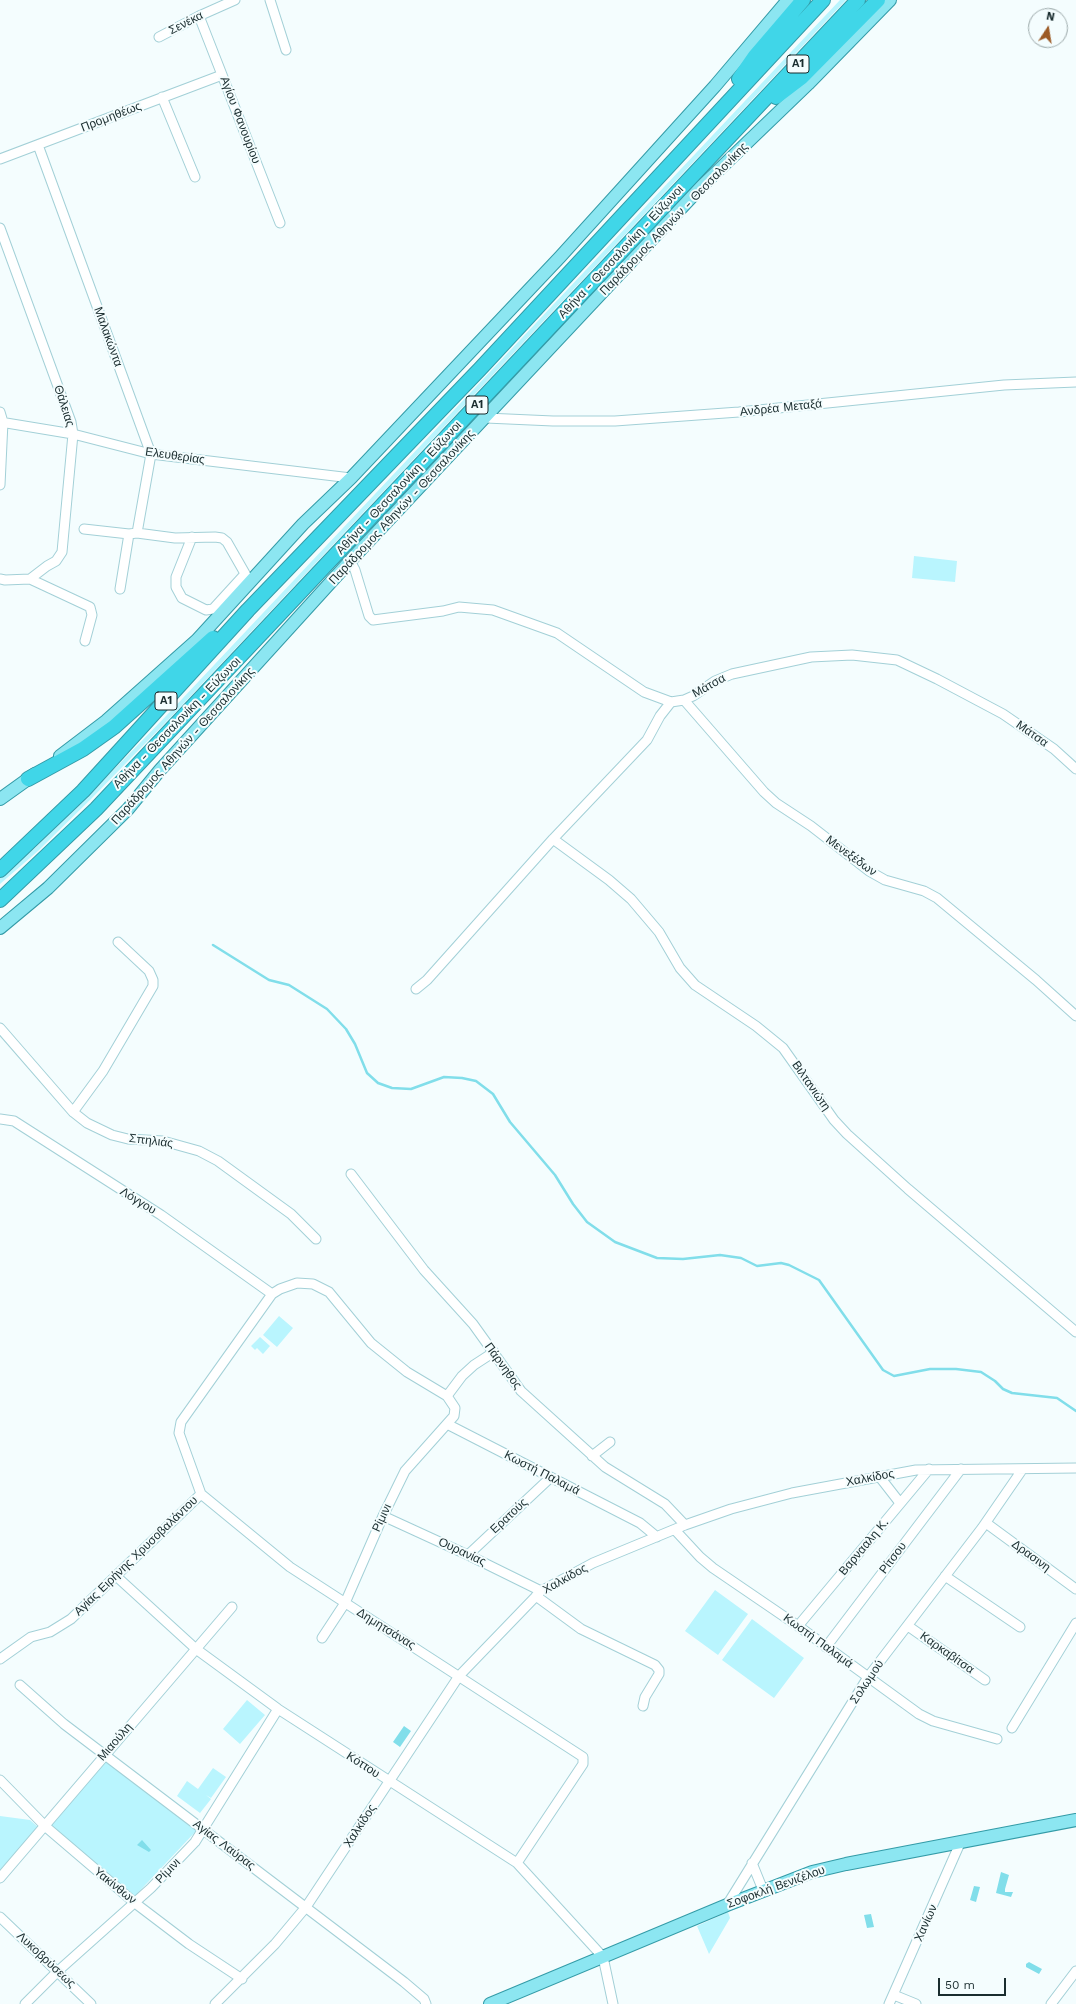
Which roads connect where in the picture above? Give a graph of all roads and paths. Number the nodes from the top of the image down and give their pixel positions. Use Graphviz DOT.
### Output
graph roads {
  1 [pos="235,0"];
  2 [pos="270,0"];
  3 [pos="788,0"];
  4 [pos="803,0"];
  5 [pos="823,0"];
  6 [pos="858,0"];
  7 [pos="878,0"];
  8 [pos="890,0"];
  9 [pos="199,16"];
  10 [pos="159,37"];
  11 [pos="286,50"];
  12 [pos="222,75"];
  13 [pos="162,97"];
  14 [pos="718,112"];
  15 [pos="738,127"];
  16 [pos="38,144"];
  17 [pos="0,159"];
  18 [pos="195,177"];
  19 [pos="280,223"];
  20 [pos="0,228"];
  21 [pos="1076,382"];
  22 [pos="0,412"];
  23 [pos="486,418"];
  24 [pos="2,422"];
  25 [pos="73,434"];
  26 [pos="151,454"];
  27 [pos="351,478"];
  28 [pos="0,485"];
  29 [pos="84,530"];
  30 [pos="133,534"];
  31 [pos="192,537"];
  32 [pos="350,561"];
  33 [pos="247,578"];
  34 [pos="0,579"];
  35 [pos="30,579"];
  36 [pos="120,589"];
  37 [pos="248,610"];
  38 [pos="85,641"];
  39 [pos="684,700"];
  40 [pos="672,702"];
  41 [pos="1076,769"];
  42 [pos="28,779"];
  43 [pos="0,799"];
  44 [pos="554,838"];
  45 [pos="61,842"];
  46 [pos="0,870"];
  47 [pos="0,900"];
  48 [pos="0,912"];
  49 [pos="0,928"];
  50 [pos="118,942"];
  51 [pos="416,989"];
  52 [pos="1076,1016"];
  53 [pos="0,1028"];
  54 [pos="73,1112"];
  55 [pos="0,1119"];
  56 [pos="351,1174"];
  57 [pos="316,1239"];
  58 [pos="272,1294"];
  59 [pos="1076,1332"];
  60 [pos="494,1352"];
  61 [pos="447,1396"];
  62 [pos="456,1408"];
  63 [pos="447,1424"];
  64 [pos="610,1442"];
  65 [pos="592,1456"];
  66 [pos="1076,1468"];
  67 [pos="929,1469"];
  68 [pos="960,1469"];
  69 [pos="1022,1470"];
  70 [pos="879,1476"];
  71 [pos="550,1478"];
  72 [pos="201,1494"];
  73 [pos="900,1504"];
  74 [pos="382,1516"];
  75 [pos="986,1523"];
  76 [pos="685,1525"];
  77 [pos="675,1530"];
  78 [pos="657,1537"];
  79 [pos="468,1555"];
  80 [pos="116,1576"];
  81 [pos="945,1576"];
  82 [pos="1076,1589"];
  83 [pos="539,1594"];
  84 [pos="344,1603"];
  85 [pos="232,1607"];
  86 [pos="1076,1623"];
  87 [pos="798,1626"];
  88 [pos="908,1626"];
  89 [pos="1020,1627"];
  90 [pos="322,1638"];
  91 [pos="826,1647"];
  92 [pos="196,1649"];
  93 [pos="0,1660"];
  94 [pos="459,1676"];
  95 [pos="868,1677"];
  96 [pos="985,1680"];
  97 [pos="20,1685"];
  98 [pos="643,1706"];
  99 [pos="278,1709"];
  100 [pos="1012,1728"];
  101 [pos="996,1739"];
  102 [pos="105,1754"];
  103 [pos="0,1780"];
  104 [pos="388,1782"];
  105 [pos="1076,1820"];
  106 [pos="44,1825"];
  107 [pos="204,1830"];
  108 [pos="961,1841"];
  109 [pos="517,1863"];
  110 [pos="752,1863"];
  111 [pos="0,1878"];
  112 [pos="764,1890"];
  113 [pos="135,1903"];
  114 [pos="727,1905"];
  115 [pos="306,1907"];
  116 [pos="0,1917"];
  117 [pos="603,1957"];
  118 [pos="58,1971"];
  119 [pos="1076,1971"];
  120 [pos="242,1979"];
  121 [pos="894,1995"];
  122 [pos="25,2004"];
  123 [pos="91,2004"];
  124 [pos="215,2004"];
  125 [pos="426,2004"];
  126 [pos="490,2004"];
  127 [pos="613,2004"];
  128 [pos="889,2004"];
  129 [pos="916,2004"];
  130 [pos="1051,2004"];
  1 -- 9 [label="street, Σενέκα"];
  2 -- 11 [label="street"];
  3 -- 27 [label="main road"];
  4 -- 14 [label="highway"];
  5 -- 14 [label="highway, Αθήνα - Θεσσαλονίκη - Εύζωνοι / Α1"];
  6 -- 15 [label="highway, Αθήνα - Θεσσαλονίκη - Εύζωνοι / Α1"];
  7 -- 15 [label="highway"];
  8 -- 23 [label="main road, Παράδρομος Αθηνών - Θεσσαλονίκης"];
  9 -- 10 [label="street, Σενέκα"];
  9 -- 12 [label="street, Αγίου Φανουρίου"];
  12 -- 13 [label="street, Προμηθέως"];
  12 -- 19 [label="street, Αγίου Φανουρίου"];
  13 -- 16 [label="street, Προμηθέως"];
  13 -- 18 [label="street"];
  14 -- 37 [label="highway, Αθήνα - Θεσσαλονίκη - Εύζωνοι / Α1"];
  15 -- 45 [label="highway, Αθήνα - Θεσσαλονίκη - Εύζωνοι / Α1"];
  16 -- 17 [label="street, Προμηθέως"];
  16 -- 26 [label="street, Μαλακώντα"];
  20 -- 25 [label="street, Θάλειας"];
  21 -- 23 [label="street, Ανδρέα Μεταξά"];
  22 -- 24 [label="street"];
  23 -- 32 [label="main road, Παράδρομος Αθηνών - Θεσσαλονίκης"];
  24 -- 25 [label="street, Ελευθερίας"];
  24 -- 28 [label="street"];
  25 -- 26 [label="street, Ελευθερίας"];
  25 -- 35 [label="street, Θάλειας"];
  26 -- 27 [label="street, Ελευθερίας"];
  26 -- 30 [label="street"];
  27 -- 33 [label="main road"];
  29 -- 30 [label="street"];
  30 -- 31 [label="street"];
  30 -- 36 [label="street"];
  31 -- 33 [label="street"];
  31 -- 33 [label="street"];
  32 -- 40 [label="street, Μάτσα"];
  32 -- 49 [label="main road, Παράδρομος Αθηνών - Θεσσαλονίκης"];
  33 -- 42 [label="main road"];
  34 -- 35 [label="street"];
  35 -- 38 [label="street"];
  37 -- 42 [label="highway"];
  37 -- 46 [label="highway, Αθήνα - Θεσσαλονίκη - Εύζωνοι / Α1"];
  39 -- 40 [label="street, Μάτσα"];
  39 -- 41 [label="street, Μάτσα"];
  39 -- 52 [label="street, Μενεξέδων"];
  40 -- 44 [label="street"];
  42 -- 43 [label="main road"];
  44 -- 51 [label="street"];
  44 -- 59 [label="street, Βιλτανιώτη"];
  45 -- 47 [label="highway, Αθήνα - Θεσσαλονίκη - Εύζωνοι / Α1"];
  45 -- 48 [label="highway"];
  50 -- 54 [label="street"];
  53 -- 54 [label="street, Σπηλιάς"];
  54 -- 57 [label="street, Σπηλιάς"];
  55 -- 58 [label="street, Λόγγου"];
  56 -- 60 [label="street, Πάρνηθος"];
  58 -- 61 [label="street, Αγίας Ειρήνης Χρυσοβαλάντου"];
  58 -- 72 [label="street, Αγίας Ειρήνης Χρυσοβαλάντου"];
  60 -- 61 [label="street"];
  60 -- 65 [label="street, Πάρνηθος"];
  61 -- 62 [label="street, Αγίας Ειρήνης Χρυσοβαλάντου"];
  62 -- 63 [label="street, Ρίμινι"];
  63 -- 71 [label="street, Κωστή Παλαμά"];
  63 -- 74 [label="street, Ρίμινι"];
  64 -- 65 [label="street"];
  65 -- 76 [label="street, Πάρνηθος"];
  66 -- 69 [label="street, Χαλκίδος"];
  67 -- 68 [label="street, Χαλκίδος"];
  67 -- 70 [label="street, Χαλκίδος"];
  67 -- 73 [label="street, Βαρνααλη Κ."];
  68 -- 69 [label="street, Χαλκίδος"];
  68 -- 91 [label="street, Ρίτσου"];
  69 -- 75 [label="street, Σολωμού"];
  70 -- 73 [label="street"];
  70 -- 76 [label="street, Χαλκίδος"];
  71 -- 78 [label="street, Κωστή Παλαμά"];
  71 -- 79 [label="street, Ερατούς"];
  72 -- 80 [label="street, Αγίας Ειρήνης Χρυσοβαλάντου"];
  72 -- 84 [label="street, Δημητσάνας"];
  73 -- 87 [label="street, Βαρνααλη Κ."];
  74 -- 79 [label="street, Ουρανίας"];
  74 -- 84 [label="street, Ρίμινι"];
  75 -- 81 [label="street, Σολωμού"];
  75 -- 82 [label="street, Δρασινη"];
  76 -- 77 [label="street, Χαλκίδος"];
  77 -- 78 [label="street, Χαλκίδος"];
  77 -- 87 [label="street, Κωστή Παλαμά"];
  78 -- 83 [label="street, Χαλκίδος"];
  79 -- 83 [label="street, Ουρανίας"];
  80 -- 92 [label="street, Κόττου"];
  80 -- 93 [label="street, Αγίας Ειρήνης Χρυσοβαλάντου"];
  81 -- 88 [label="street, Σολωμού"];
  81 -- 89 [label="street"];
  83 -- 94 [label="street, Χαλκίδος"];
  83 -- 98 [label="street, Ουρανίας"];
  84 -- 90 [label="street, Ρίμινι"];
  84 -- 94 [label="street, Δημητσάνας"];
  85 -- 92 [label="street, Μιαούλη"];
  86 -- 100 [label="street"];
  87 -- 91 [label="street, Κωστή Παλαμά"];
  88 -- 95 [label="street, Σολωμού"];
  88 -- 96 [label="street, Καρκαβίτσα"];
  91 -- 95 [label="street, Κωστή Παλαμά"];
  92 -- 99 [label="street, Κόττου"];
  92 -- 102 [label="street, Μιαούλη"];
  94 -- 104 [label="street, Χαλκίδος"];
  94 -- 109 [label="street, Δημητσάνας"];
  95 -- 101 [label="street, Κωστή Παλαμά"];
  95 -- 110 [label="street, Σολωμού"];
  97 -- 102 [label="street, Αγίας Λαύρας"];
  99 -- 104 [label="street, Κόττου"];
  99 -- 107 [label="street, Ρίμινι"];
  102 -- 106 [label="street, Μιαούλη"];
  102 -- 107 [label="street, Αγίας Λαύρας"];
  103 -- 106 [label="street, Υακίνθων"];
  104 -- 109 [label="street, Κόττου"];
  104 -- 115 [label="street, Χαλκίδος"];
  105 -- 108 [label="main road, Σοφοκλή Βενιζέλου"];
  106 -- 111 [label="street, Μιαούλη"];
  106 -- 113 [label="street, Υακίνθων"];
  107 -- 113 [label="street, Ρίμινι"];
  107 -- 115 [label="street, Αγίας Λαύρας"];
  108 -- 112 [label="main road, Σοφοκλή Βενιζέλου"];
  108 -- 121 [label="street, Χανίων"];
  109 -- 117 [label="street, Κόττου"];
  110 -- 112 [label="street"];
  110 -- 114 [label="street, Σολωμού"];
  112 -- 114 [label="main road, Σοφοκλή Βενιζέλου"];
  113 -- 118 [label="street, Ρίμινι"];
  113 -- 120 [label="street, Υακίνθων"];
  114 -- 117 [label="main road, Σοφοκλή Βενιζέλου"];
  115 -- 120 [label="street, Χαλκίδος"];
  115 -- 125 [label="street, Αγίας Λαύρας"];
  116 -- 118 [label="street, Λυκοβρύσεως"];
  117 -- 126 [label="main road, Σοφοκλή Βενιζέλου"];
  117 -- 127 [label="street"];
  118 -- 122 [label="street, Ρίμινι"];
  118 -- 123 [label="street, Λυκοβρύσεως"];
  119 -- 130 [label="street"];
  120 -- 124 [label="street, Χαλκίδος"];
  121 -- 128 [label="street, Χανίων"];
  121 -- 129 [label="street"];
}
